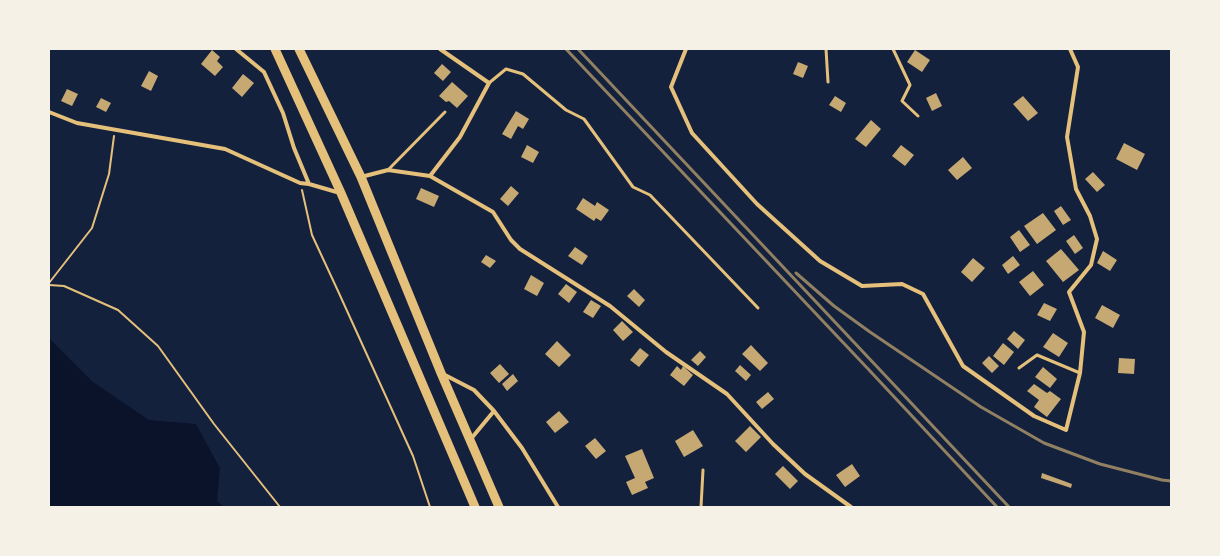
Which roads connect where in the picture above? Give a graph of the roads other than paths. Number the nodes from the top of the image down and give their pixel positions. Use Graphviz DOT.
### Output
graph roads {
  1 [pos="236,49"];
  2 [pos="275,49"];
  3 [pos="299,49"];
  4 [pos="440,49"];
  5 [pos="686,49"];
  6 [pos="826,49"];
  7 [pos="893,49"];
  8 [pos="1070,49"];
  9 [pos="828,82"];
  10 [pos="489,83"];
  11 [pos="49,112"];
  12 [pos="445,112"];
  13 [pos="918,116"];
  14 [pos="388,170"];
  15 [pos="430,176"];
  16 [pos="361,177"];
  17 [pos="309,184"];
  18 [pos="341,193"];
  19 [pos="758,308"];
  20 [pos="1019,368"];
  21 [pos="441,373"];
  22 [pos="1080,373"];
  23 [pos="494,411"];
  24 [pos="470,440"];
  25 [pos="702,470"];
  26 [pos="475,507"];
  27 [pos="499,507"];
  28 [pos="558,507"];
  29 [pos="701,507"];
  30 [pos="852,507"];
  1 -- 17 [label="street"];
  2 -- 18 [label="main road"];
  3 -- 16 [label="main road"];
  4 -- 10 [label="street"];
  5 -- 22 [label="street"];
  6 -- 9 [label="lane"];
  7 -- 13 [label="lane"];
  8 -- 22 [label="street"];
  10 -- 15 [label="street"];
  10 -- 19 [label="lane"];
  11 -- 17 [label="street"];
  12 -- 14 [label="lane"];
  14 -- 15 [label="street"];
  14 -- 16 [label="street"];
  15 -- 30 [label="street"];
  16 -- 21 [label="main road"];
  17 -- 18 [label="street"];
  18 -- 26 [label="main road"];
  20 -- 22 [label="lane"];
  21 -- 23 [label="street"];
  21 -- 24 [label="main road"];
  23 -- 24 [label="street"];
  23 -- 28 [label="street"];
  24 -- 27 [label="main road"];
  25 -- 29 [label="lane"];
}
